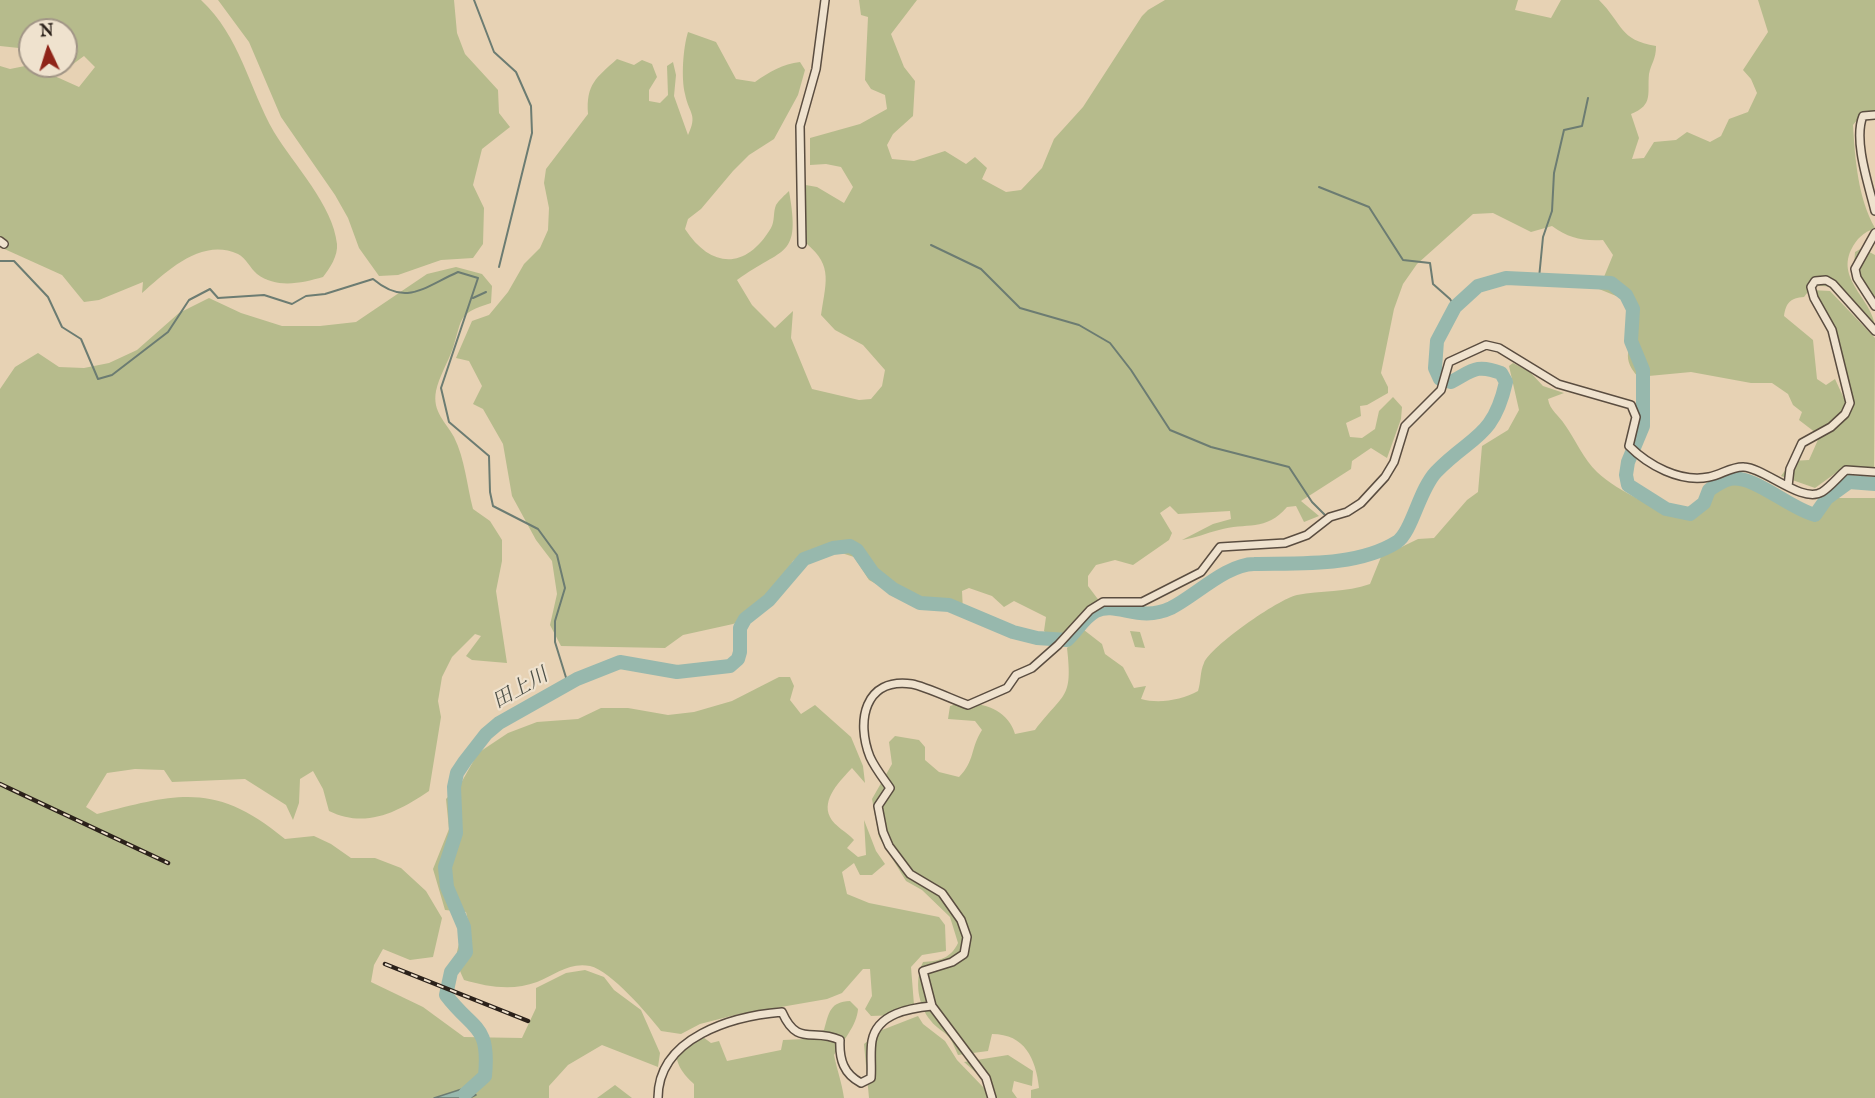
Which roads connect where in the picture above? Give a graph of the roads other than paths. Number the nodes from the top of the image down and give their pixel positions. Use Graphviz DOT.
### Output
graph roads {
  1 [pos="825,0"];
  2 [pos="1875,115"];
  3 [pos="1875,211"];
  4 [pos="1875,233"];
  5 [pos="802,244"];
  6 [pos="1875,306"];
  7 [pos="1875,332"];
  8 [pos="1875,472"];
  9 [pos="1788,486"];
  10 [pos="932,1006"];
  11 [pos="658,1098"];
  12 [pos="992,1098"];
  1 -- 5 [label="street"];
  2 -- 3 [label="street"];
  4 -- 6 [label="street"];
  7 -- 9 [label="street"];
  8 -- 9 [label="street"];
  9 -- 10 [label="street"];
  10 -- 11 [label="street"];
  10 -- 12 [label="street"];
}
